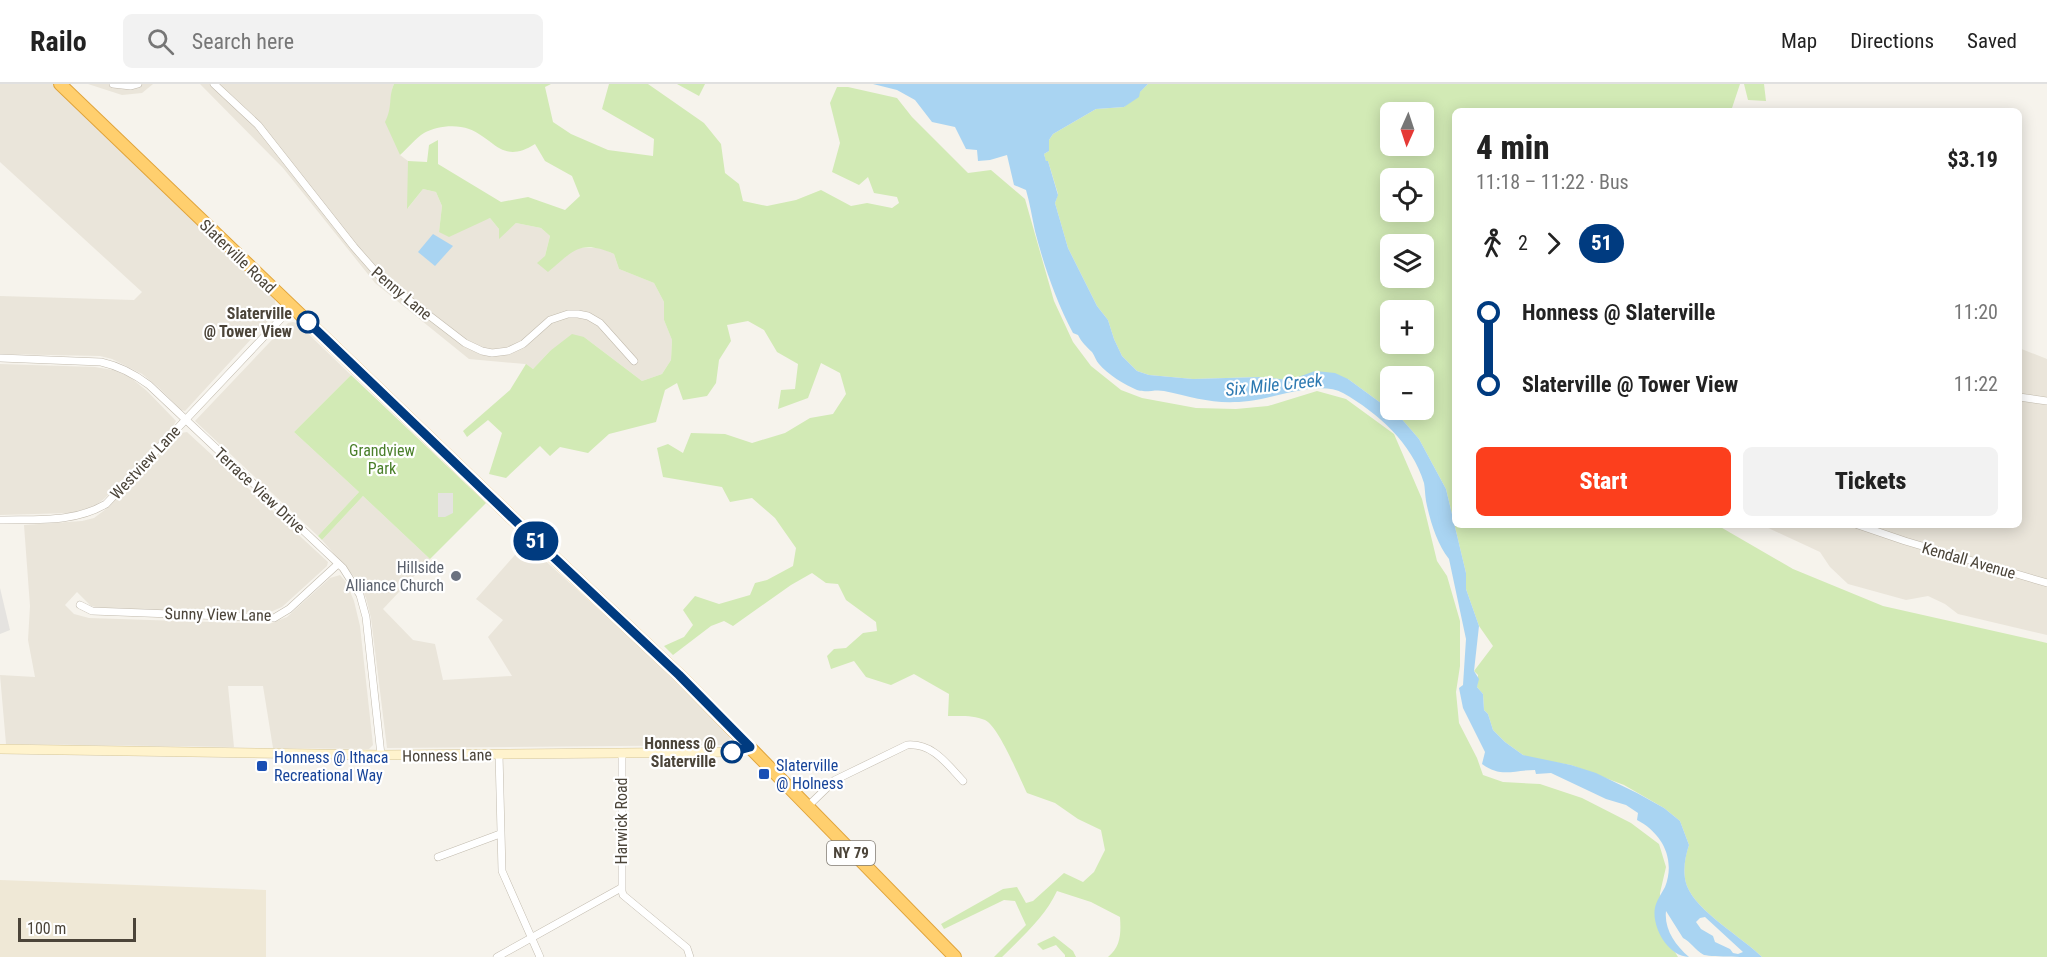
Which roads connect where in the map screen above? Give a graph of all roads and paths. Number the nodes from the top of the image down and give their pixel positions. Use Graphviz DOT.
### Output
graph roads {
  1 [pos="60,84"];
  2 [pos="113,84"];
  3 [pos="138,84"];
  4 [pos="214,84"];
  5 [pos="292,307"];
  6 [pos="0,358"];
  7 [pos="633,361"];
  8 [pos="2022,397"];
  9 [pos="2047,401"];
  10 [pos="186,420"];
  11 [pos="0,520"];
  12 [pos="1867,528"];
  13 [pos="338,564"];
  14 [pos="2047,583"];
  15 [pos="80,605"];
  16 [pos="750,747"];
  17 [pos="0,749"];
  18 [pos="622,753"];
  19 [pos="499,754"];
  20 [pos="381,755"];
  21 [pos="963,781"];
  22 [pos="807,807"];
  23 [pos="500,834"];
  24 [pos="438,857"];
  25 [pos="621,888"];
  26 [pos="531,938"];
  27 [pos="497,957"];
  28 [pos="540,957"];
  29 [pos="690,957"];
  30 [pos="955,957"];
  1 -- 5 [label="highway, Slaterville Road / NY 79"];
  2 -- 3 [label="street"];
  4 -- 7 [label="street, Penny Lane"];
  5 -- 10 [label="street, Westview Lane"];
  5 -- 16 [label="highway, Slaterville Road / NY 79"];
  6 -- 10 [label="street, Terrace View Drive"];
  8 -- 9 [label="street"];
  10 -- 11 [label="street, Westview Lane"];
  10 -- 13 [label="street, Terrace View Drive"];
  12 -- 14 [label="street, Kendall Avenue"];
  13 -- 15 [label="street, Sunny View Lane"];
  13 -- 20 [label="street, Terrace View Drive"];
  16 -- 18 [label="street, Honness Lane"];
  16 -- 22 [label="highway, Slaterville Road / NY 79"];
  17 -- 20 [label="street, Honness Lane"];
  18 -- 19 [label="street, Honness Lane"];
  18 -- 25 [label="street, Harwick Road"];
  19 -- 20 [label="street, Honness Lane"];
  19 -- 23 [label="street"];
  21 -- 22 [label="street"];
  22 -- 30 [label="highway, Slaterville Road / NY 79"];
  23 -- 24 [label="street"];
  23 -- 26 [label="street"];
  25 -- 26 [label="street"];
  25 -- 29 [label="street"];
  26 -- 27 [label="street"];
  26 -- 28 [label="street"];
}
